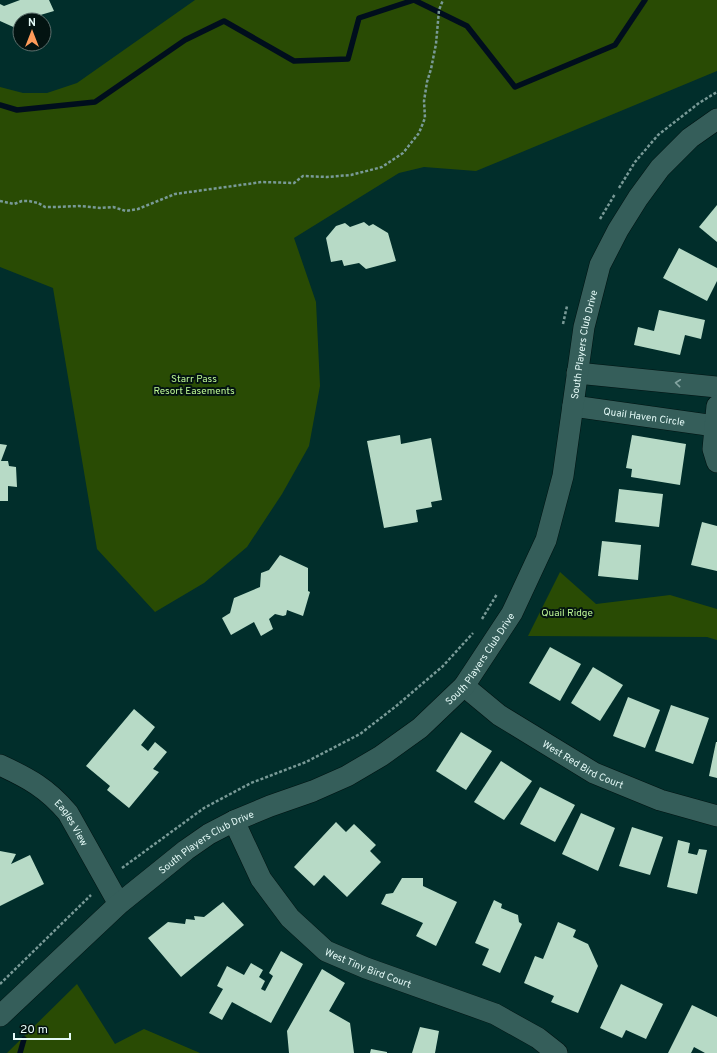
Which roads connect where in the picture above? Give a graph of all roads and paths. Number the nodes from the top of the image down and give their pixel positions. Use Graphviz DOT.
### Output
graph roads {
  1 [pos="443,0"];
  2 [pos="717,92"];
  3 [pos="717,119"];
  4 [pos="0,201"];
  5 [pos="598,223"];
  6 [pos="568,305"];
  7 [pos="562,327"];
  8 [pos="577,373"];
  9 [pos="717,387"];
  10 [pos="573,406"];
  11 [pos="717,406"];
  12 [pos="715,426"];
  13 [pos="717,462"];
  14 [pos="501,588"];
  15 [pos="479,625"];
  16 [pos="475,631"];
  17 [pos="464,686"];
  18 [pos="0,764"];
  19 [pos="717,816"];
  20 [pos="234,821"];
  21 [pos="127,864"];
  22 [pos="96,890"];
  23 [pos="119,904"];
  24 [pos="0,984"];
  25 [pos="0,1016"];
  26 [pos="557,1053"];
  1 -- 4 [label="path"];
  2 -- 5 [label="path"];
  3 -- 8 [label="street, South Players Club Drive"];
  6 -- 7 [label="path"];
  9 -- 8 [label="street, one-way"];
  8 -- 10 [label="street, South Players Club Drive"];
  10 -- 12 [label="street, Quail Haven Circle"];
  10 -- 17 [label="street, South Players Club Drive"];
  11 -- 12 [label="street"];
  12 -- 13 [label="street"];
  14 -- 15 [label="path"];
  16 -- 21 [label="path"];
  17 -- 19 [label="street, West Red Bird Court"];
  17 -- 20 [label="street, South Players Club Drive"];
  18 -- 23 [label="street, Eagles View"];
  20 -- 23 [label="street, South Players Club Drive"];
  20 -- 26 [label="street, West Tiny Bird Court"];
  22 -- 24 [label="path"];
  23 -- 25 [label="street, South Players Club Drive"];
}
